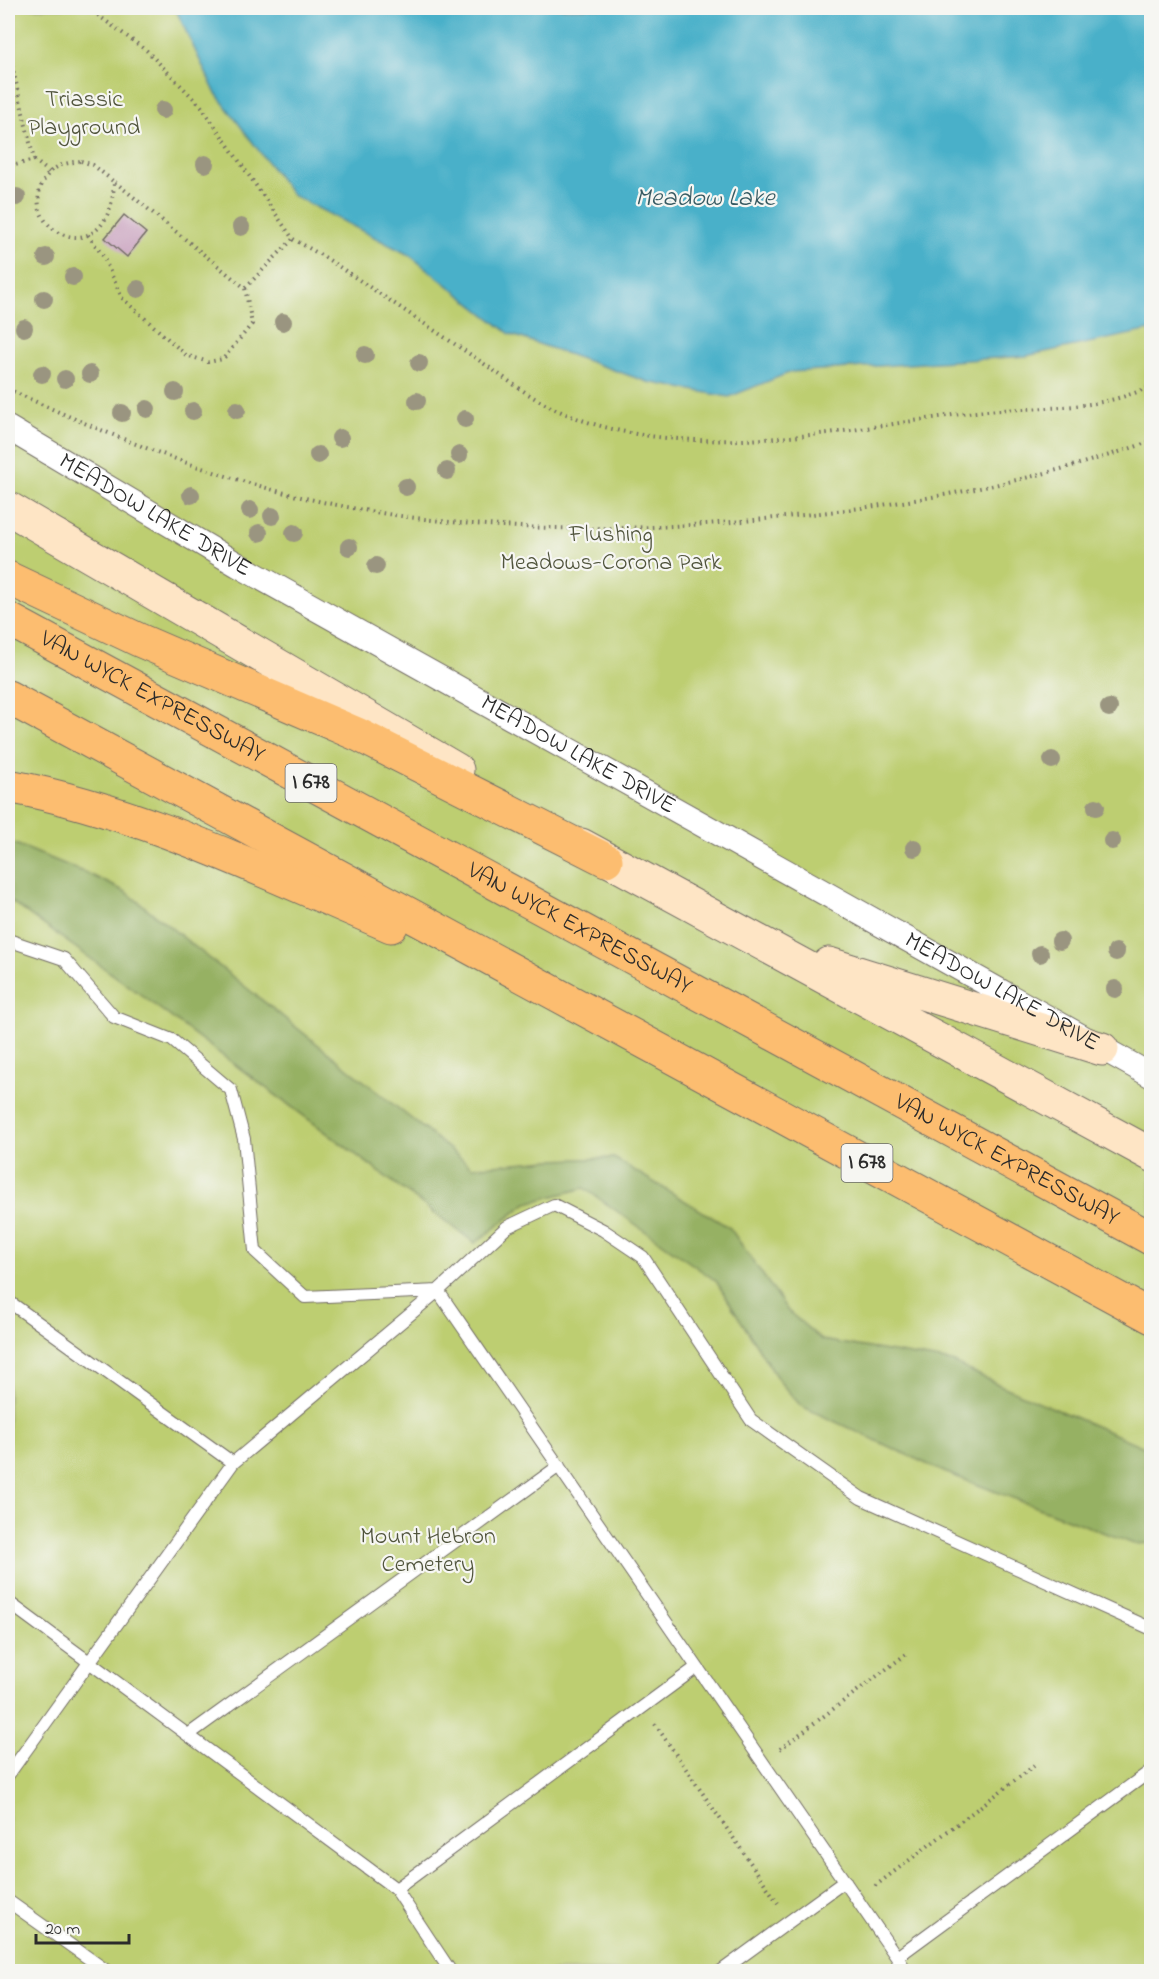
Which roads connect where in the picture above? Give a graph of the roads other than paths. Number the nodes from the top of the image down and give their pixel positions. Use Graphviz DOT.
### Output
graph roads {
  1 [pos="8,428"];
  2 [pos="8,508"];
  3 [pos="8,578"];
  4 [pos="8,619"];
  5 [pos="8,697"];
  6 [pos="8,786"];
  7 [pos="606,860"];
  8 [pos="736,931"];
  9 [pos="8,940"];
  10 [pos="582,1008"];
  11 [pos="1102,1049"];
  12 [pos="1152,1076"];
  13 [pos="1152,1155"];
  14 [pos="1152,1239"];
  15 [pos="438,1291"];
  16 [pos="8,1301"];
  17 [pos="1152,1317"];
  18 [pos="233,1463"];
  19 [pos="559,1466"];
  20 [pos="8,1602"];
  21 [pos="1152,1629"];
  22 [pos="89,1662"];
  23 [pos="697,1667"];
  24 [pos="188,1735"];
  25 [pos="1152,1770"];
  26 [pos="8,1775"];
  27 [pos="845,1881"];
  28 [pos="396,1889"];
  29 [pos="8,1901"];
  30 [pos="897,1957"];
  31 [pos="108,1971"];
  32 [pos="451,1971"];
  33 [pos="720,1971"];
  34 [pos="907,1971"];
  1 -- 11 [label="street, MEADOW LAKE DRIVE"];
  2 -- 7 [label="street"];
  3 -- 7 [label="highway"];
  4 -- 14 [label="highway, VAN WYCK EXPRESSWAY / I 678"];
  5 -- 10 [label="highway, I 678"];
  6 -- 10 [label="highway"];
  7 -- 8 [label="street"];
  8 -- 11 [label="street"];
  8 -- 13 [label="street"];
  9 -- 15 [label="lane"];
  10 -- 17 [label="highway, I 678"];
  11 -- 12 [label="street, MEADOW LAKE DRIVE"];
  15 -- 18 [label="lane"];
  15 -- 19 [label="lane"];
  15 -- 21 [label="lane"];
  16 -- 18 [label="lane"];
  18 -- 22 [label="lane"];
  19 -- 23 [label="lane"];
  19 -- 24 [label="lane"];
  20 -- 22 [label="lane"];
  22 -- 24 [label="lane"];
  22 -- 26 [label="lane"];
  23 -- 27 [label="lane"];
  23 -- 28 [label="lane"];
  24 -- 28 [label="lane"];
  25 -- 30 [label="lane"];
  27 -- 30 [label="lane"];
  27 -- 33 [label="lane"];
  28 -- 32 [label="lane"];
  29 -- 31 [label="lane"];
  30 -- 34 [label="lane"];
}
